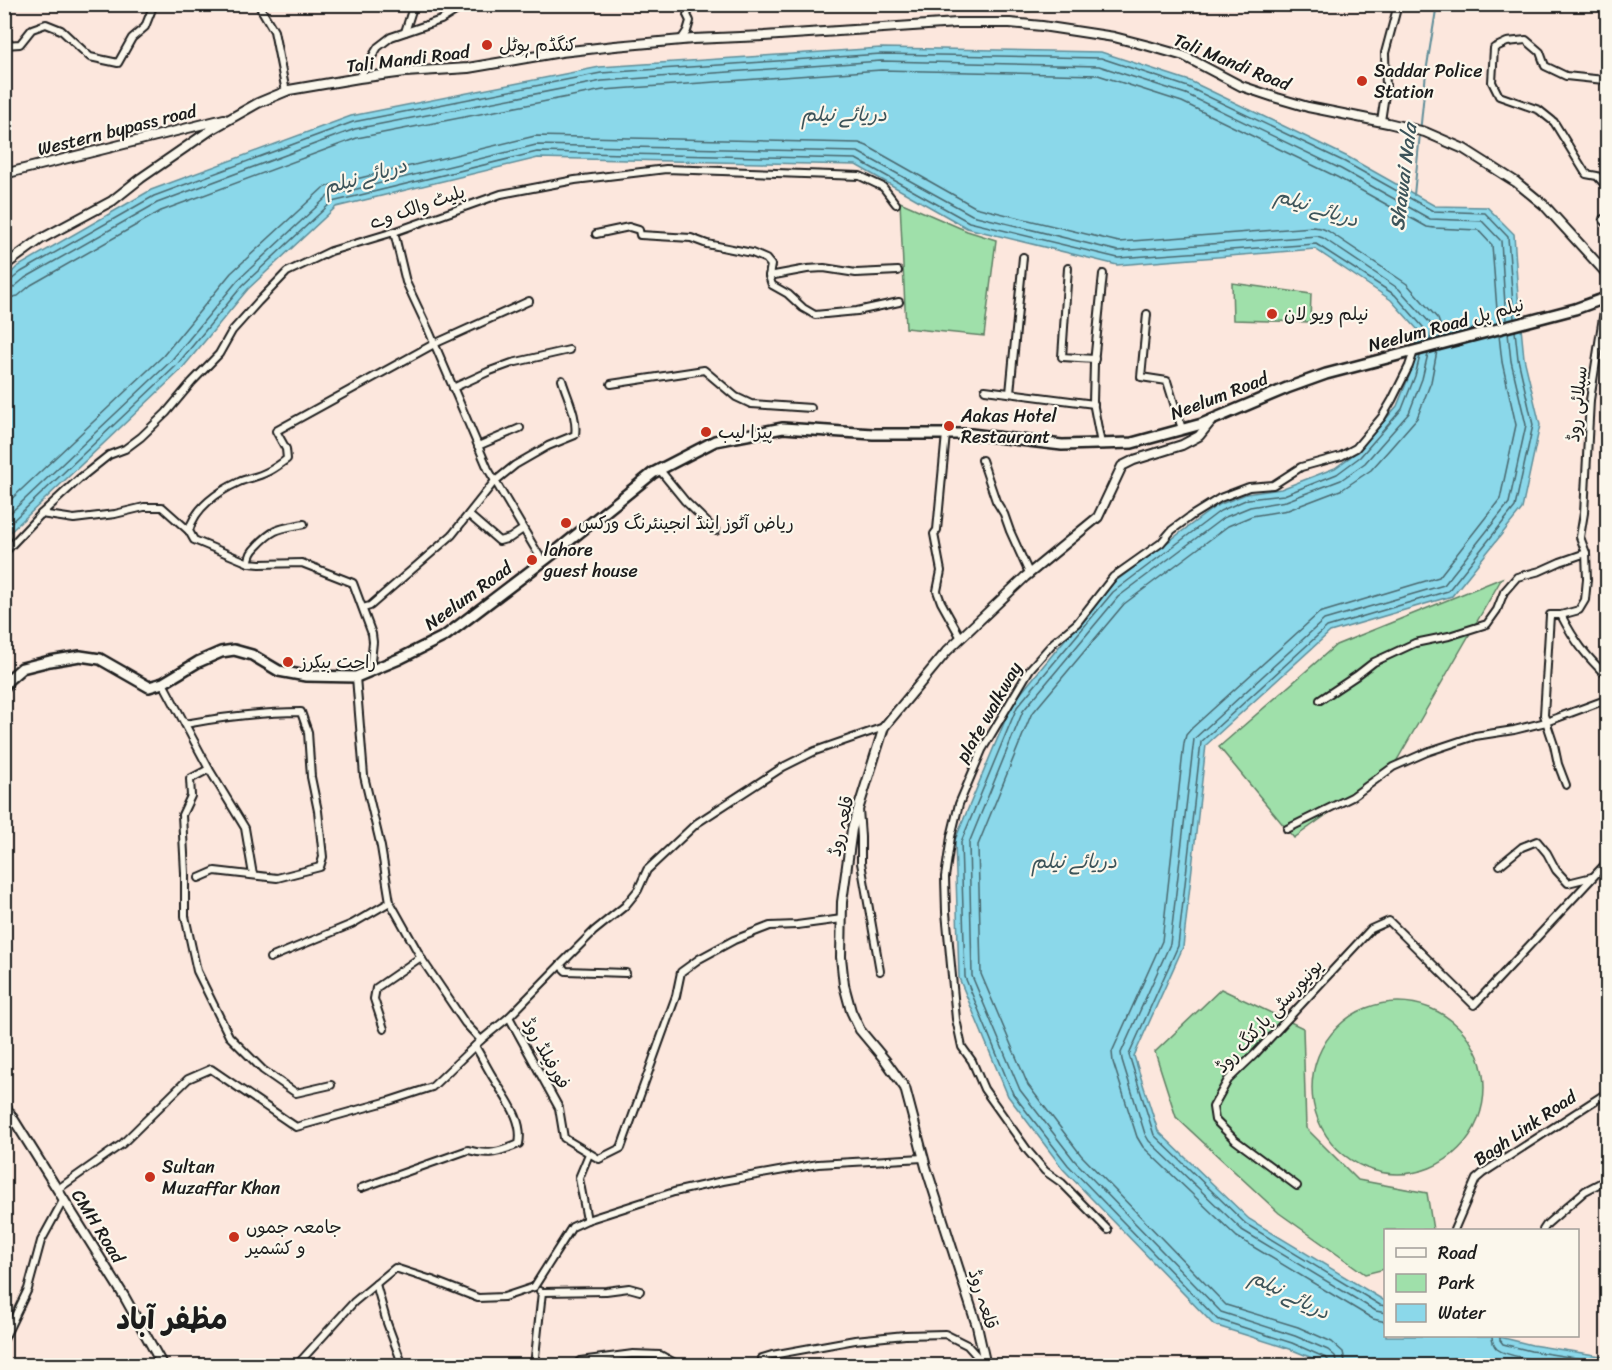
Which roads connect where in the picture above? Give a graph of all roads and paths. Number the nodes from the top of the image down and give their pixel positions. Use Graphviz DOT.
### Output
graph roads {
  1 [pos="154,4"];
  2 [pos="258,4"];
  3 [pos="414,4"];
  4 [pos="467,4"];
  5 [pos="691,4"];
  6 [pos="1395,4"];
  7 [pos="405,32"];
  8 [pos="681,40"];
  9 [pos="4,45"];
  10 [pos="359,78"];
  11 [pos="1608,79"];
  12 [pos="286,92"];
  13 [pos="236,116"];
  14 [pos="1385,122"];
  15 [pos="4,174"];
  16 [pos="1608,188"];
  17 [pos="896,204"];
  18 [pos="1603,219"];
  19 [pos="1608,225"];
  20 [pos="394,232"];
  21 [pos="596,234"];
  22 [pos="1023,256"];
  23 [pos="4,266"];
  24 [pos="1068,268"];
  25 [pos="898,271"];
  26 [pos="1102,274"];
  27 [pos="1608,275"];
  28 [pos="769,276"];
  29 [pos="1607,298"];
  30 [pos="529,301"];
  31 [pos="899,302"];
  32 [pos="1147,314"];
  33 [pos="434,344"];
  34 [pos="569,350"];
  35 [pos="1414,350"];
  36 [pos="1095,359"];
  37 [pos="1326,374"];
  38 [pos="562,380"];
  39 [pos="612,384"];
  40 [pos="453,388"];
  41 [pos="985,390"];
  42 [pos="1010,393"];
  43 [pos="1094,404"];
  44 [pos="811,408"];
  45 [pos="1213,419"];
  46 [pos="520,428"];
  47 [pos="1182,429"];
  48 [pos="946,434"];
  49 [pos="1101,444"];
  50 [pos="478,446"];
  51 [pos="982,460"];
  52 [pos="659,469"];
  53 [pos="494,482"];
  54 [pos="40,514"];
  55 [pos="469,515"];
  56 [pos="304,524"];
  57 [pos="523,529"];
  58 [pos="189,531"];
  59 [pos="716,531"];
  60 [pos="4,553"];
  61 [pos="1586,554"];
  62 [pos="543,562"];
  63 [pos="249,563"];
  64 [pos="1029,573"];
  65 [pos="363,608"];
  66 [pos="1561,615"];
  67 [pos="961,638"];
  68 [pos="370,671"];
  69 [pos="356,677"];
  70 [pos="1608,677"];
  71 [pos="163,683"];
  72 [pos="4,687"];
  73 [pos="1608,699"];
  74 [pos="1320,700"];
  75 [pos="1546,722"];
  76 [pos="184,724"];
  77 [pos="884,728"];
  78 [pos="209,769"];
  79 [pos="1566,785"];
  80 [pos="859,805"];
  81 [pos="1287,829"];
  82 [pos="1608,861"];
  83 [pos="1500,865"];
  84 [pos="254,875"];
  85 [pos="1593,877"];
  86 [pos="199,878"];
  87 [pos="390,902"];
  88 [pos="842,919"];
  89 [pos="421,957"];
  90 [pos="270,958"];
  91 [pos="560,965"];
  92 [pos="880,971"];
  93 [pos="626,973"];
  94 [pos="509,1017"];
  95 [pos="384,1029"];
  96 [pos="481,1040"];
  97 [pos="475,1046"];
  98 [pos="331,1085"];
  99 [pos="1608,1092"];
  100 [pos="4,1104"];
  101 [pos="590,1154"];
  102 [pos="923,1158"];
  103 [pos="1608,1179"];
  104 [pos="1297,1186"];
  105 [pos="361,1188"];
  106 [pos="58,1189"];
  107 [pos="64,1199"];
  108 [pos="586,1220"];
  109 [pos="1454,1229"];
  110 [pos="1544,1229"];
  111 [pos="1108,1230"];
  112 [pos="376,1284"];
  113 [pos="534,1287"];
  114 [pos="640,1291"];
  115 [pos="542,1292"];
  116 [pos="4,1340"];
  117 [pos="163,1365"];
  118 [pos="296,1365"];
  119 [pos="404,1365"];
  120 [pos="534,1365"];
  121 [pos="574,1365"];
  122 [pos="680,1365"];
  123 [pos="761,1365"];
  124 [pos="986,1365"];
  1 -- 9 [label="street"];
  2 -- 12 [label="street"];
  3 -- 7 [label="street"];
  4 -- 7 [label="street"];
  5 -- 8 [label="street"];
  6 -- 14 [label="street"];
  7 -- 10 [label="street"];
  8 -- 10 [label="street, Tali Mandi Road"];
  8 -- 14 [label="street, Tali Mandi Road"];
  10 -- 12 [label="street, Tali Mandi Road"];
  11 -- 16 [label="street"];
  12 -- 13 [label="street, Tali Mandi Road"];
  13 -- 15 [label="street, Western bypass road"];
  13 -- 23 [label="street, Tali Mandi Road"];
  14 -- 27 [label="street, Tali Mandi Road"];
  17 -- 20 [label="street, پلیٹ والک وے"];
  18 -- 19 [label="street"];
  20 -- 33 [label="street"];
  20 -- 54 [label="street, پلیٹ والک وے"];
  21 -- 28 [label="street"];
  22 -- 42 [label="street"];
  24 -- 36 [label="street"];
  25 -- 28 [label="street"];
  26 -- 36 [label="street"];
  28 -- 31 [label="street"];
  29 -- 35 [label="main road, Neelum Road نیلم پل"];
  29 -- 61 [label="street, سپلائی روڈ"];
  30 -- 33 [label="street"];
  32 -- 47 [label="street"];
  33 -- 40 [label="street"];
  33 -- 58 [label="street"];
  34 -- 40 [label="street"];
  35 -- 37 [label="main road, Neelum Road نیلم پل"];
  35 -- 111 [label="street, plate walkway"];
  36 -- 43 [label="street"];
  37 -- 45 [label="main road, Neelum Road"];
  38 -- 53 [label="street"];
  39 -- 44 [label="street"];
  40 -- 50 [label="street"];
  41 -- 42 [label="street"];
  42 -- 43 [label="street"];
  43 -- 49 [label="street"];
  45 -- 47 [label="main road, Neelum Road"];
  45 -- 64 [label="street, قلعہ روڈ"];
  46 -- 50 [label="street"];
  47 -- 49 [label="main road, Neelum Road"];
  48 -- 49 [label="main road, Neelum Road"];
  48 -- 52 [label="main road, Neelum Road"];
  48 -- 67 [label="street"];
  50 -- 53 [label="street"];
  51 -- 64 [label="street"];
  52 -- 59 [label="street"];
  52 -- 62 [label="main road, Neelum Road"];
  53 -- 55 [label="street"];
  53 -- 57 [label="street"];
  54 -- 58 [label="street"];
  54 -- 60 [label="street, پلیٹ والک وے"];
  55 -- 57 [label="street"];
  55 -- 65 [label="street"];
  56 -- 63 [label="street"];
  57 -- 62 [label="street"];
  58 -- 63 [label="street"];
  61 -- 66 [label="street, سپلائی روڈ"];
  61 -- 74 [label="street"];
  62 -- 68 [label="main road, Neelum Road"];
  63 -- 65 [label="street"];
  64 -- 67 [label="street, قلعہ روڈ"];
  65 -- 68 [label="street"];
  66 -- 70 [label="street"];
  66 -- 75 [label="street"];
  67 -- 77 [label="street, قلعہ روڈ"];
  68 -- 69 [label="main road, Neelum Road"];
  69 -- 71 [label="main road, Neelum Road"];
  69 -- 87 [label="street"];
  71 -- 72 [label="main road"];
  71 -- 76 [label="street"];
  73 -- 75 [label="street"];
  75 -- 79 [label="street"];
  75 -- 81 [label="street"];
  76 -- 78 [label="street"];
  76 -- 84 [label="street"];
  77 -- 80 [label="street, قلعہ روڈ"];
  77 -- 91 [label="street"];
  78 -- 84 [label="street"];
  78 -- 98 [label="street"];
  80 -- 88 [label="street, قلعہ روڈ"];
  80 -- 92 [label="street"];
  82 -- 85 [label="street"];
  83 -- 85 [label="street"];
  84 -- 86 [label="street"];
  85 -- 104 [label="street, یونیورسٹی پارکنگ روڈ"];
  87 -- 89 [label="street"];
  87 -- 90 [label="street"];
  88 -- 101 [label="street"];
  88 -- 102 [label="street, قلعہ روڈ"];
  89 -- 95 [label="street"];
  89 -- 96 [label="street"];
  91 -- 93 [label="street"];
  91 -- 94 [label="street"];
  94 -- 96 [label="street, فورفیلڈ روڈ"];
  94 -- 101 [label="street, فورفیلڈ روڈ"];
  96 -- 97 [label="street, فورفیلڈ روڈ"];
  97 -- 105 [label="street"];
  97 -- 106 [label="street, فورفیلڈ روڈ"];
  99 -- 109 [label="street, Bagh Link Road"];
  100 -- 106 [label="street, CMH Road"];
  101 -- 108 [label="street"];
  102 -- 108 [label="street"];
  102 -- 124 [label="street, قلعہ روڈ"];
  103 -- 110 [label="street"];
  106 -- 107 [label="street, CMH Road"];
  107 -- 116 [label="street"];
  107 -- 117 [label="street, CMH Road"];
  108 -- 113 [label="street"];
  112 -- 113 [label="street"];
  112 -- 118 [label="street"];
  112 -- 119 [label="street"];
  113 -- 115 [label="street"];
  114 -- 115 [label="street"];
  115 -- 120 [label="street"];
  121 -- 122 [label="street"];
  123 -- 124 [label="street"];
}
